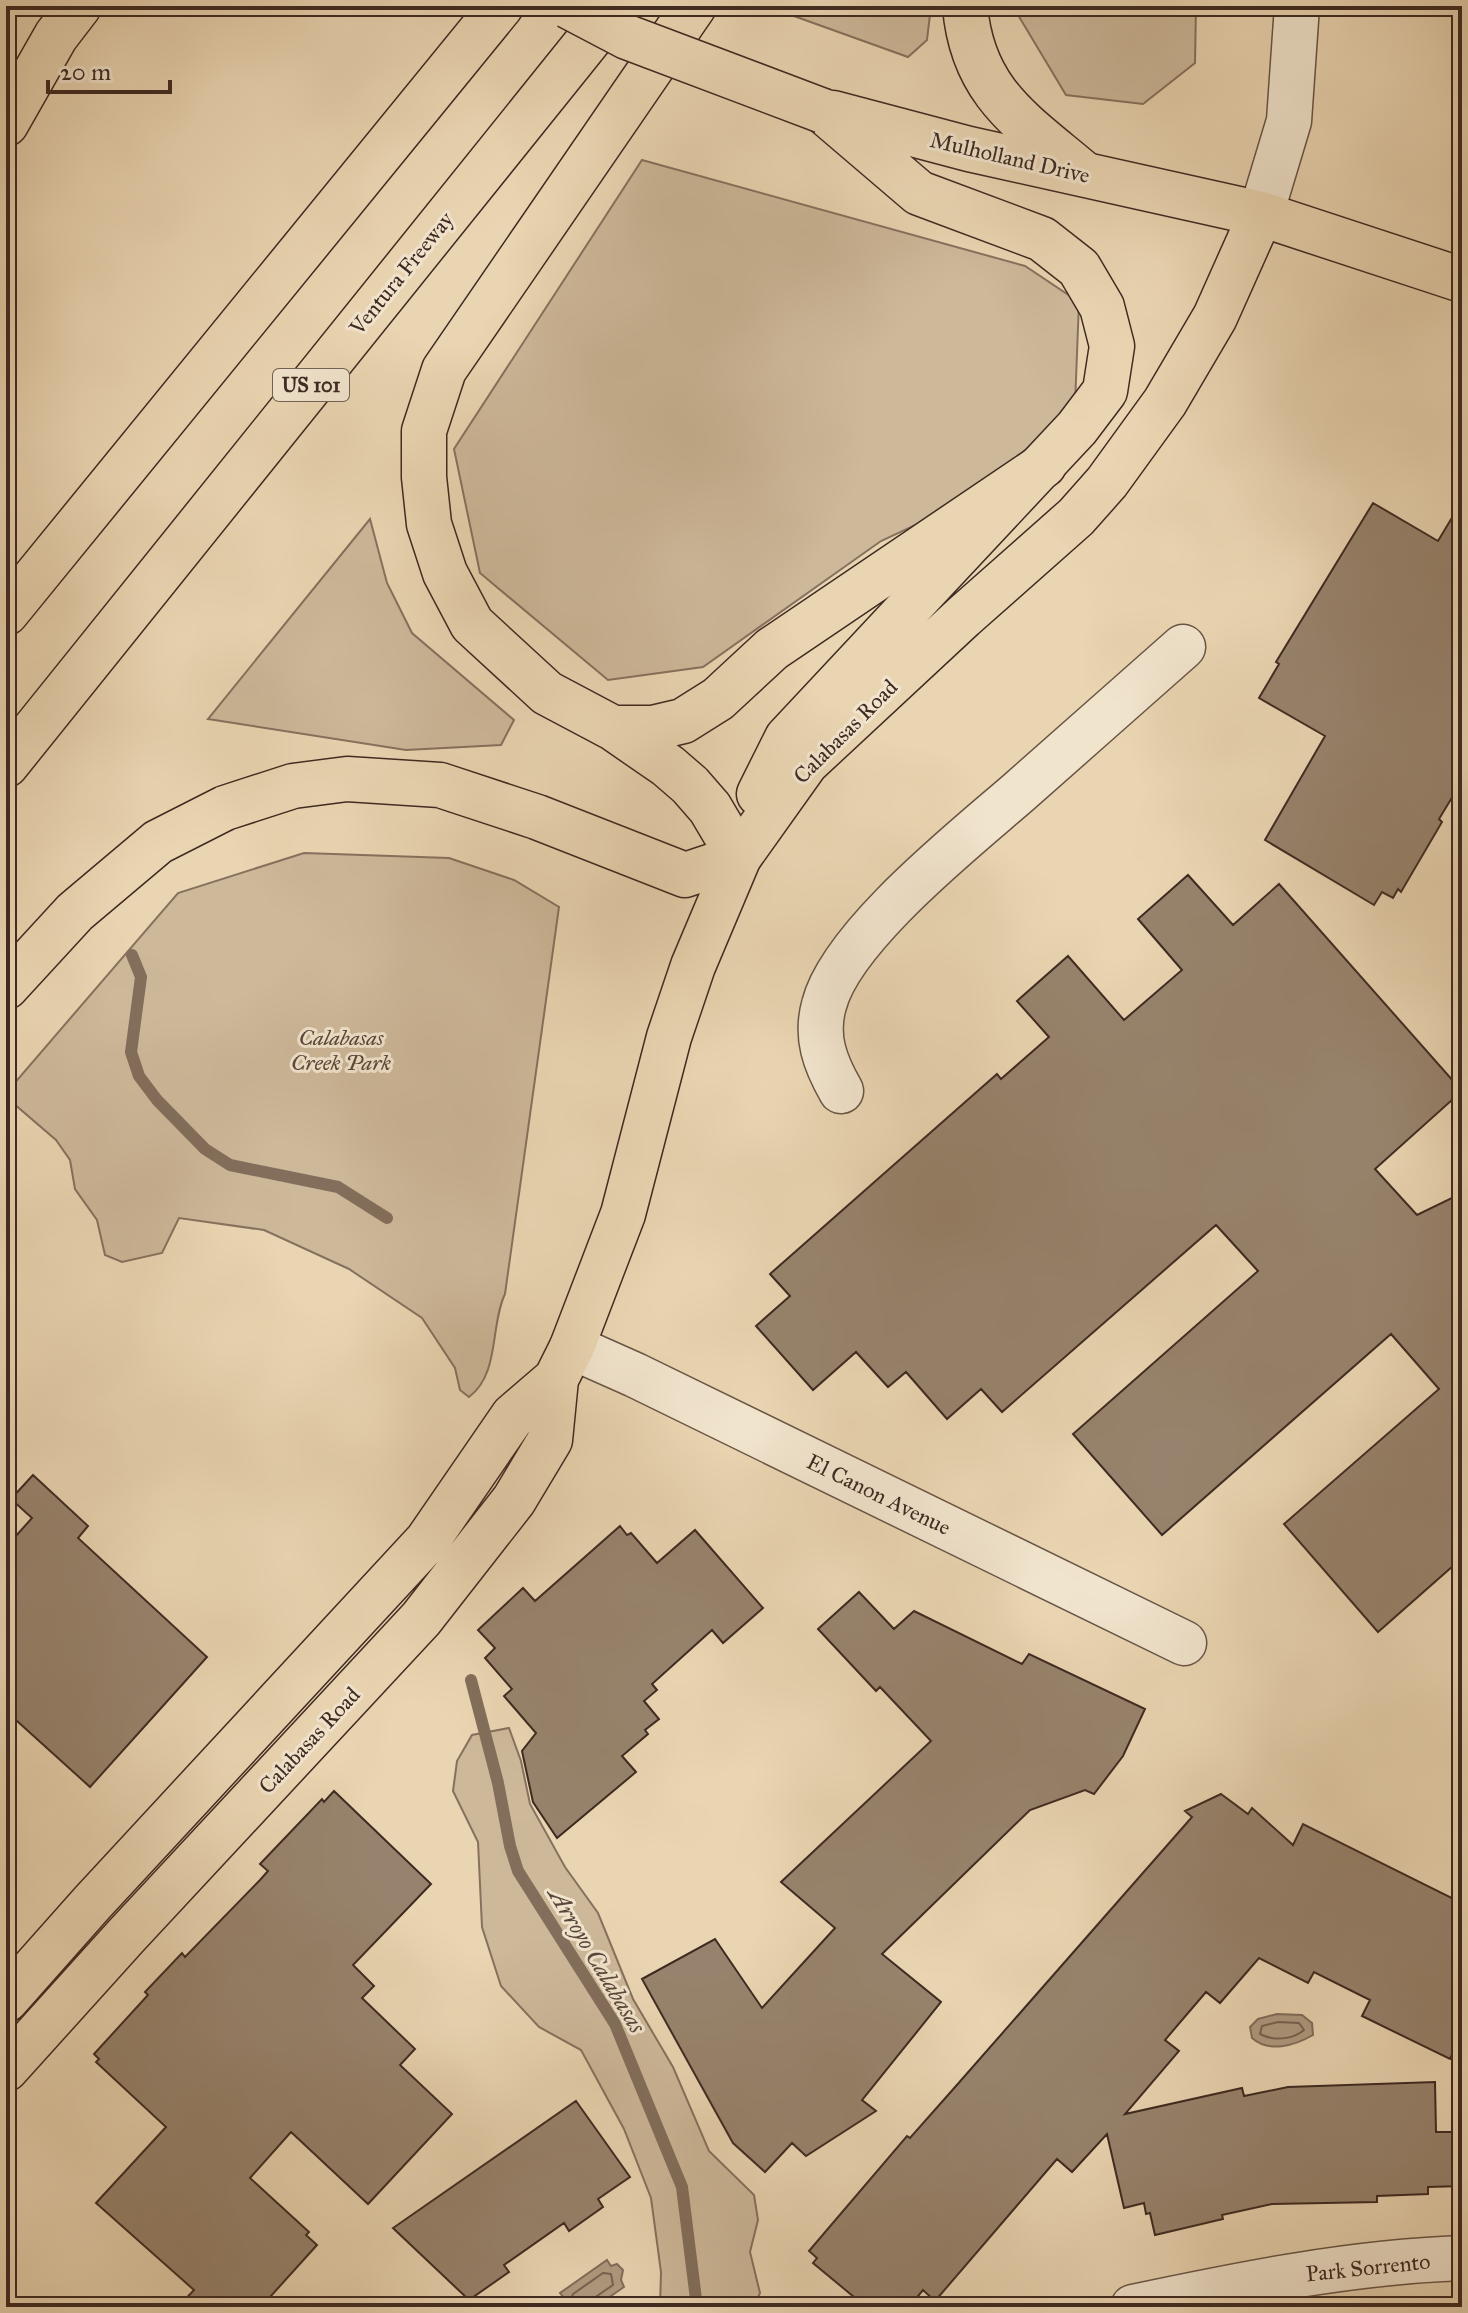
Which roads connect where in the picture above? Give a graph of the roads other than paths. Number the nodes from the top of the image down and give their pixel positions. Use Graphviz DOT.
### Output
graph roads {
  1 [pos="79,6"];
  2 [pos="501,6"];
  3 [pos="568,6"];
  4 [pos="616,6"];
  5 [pos="694,6"];
  6 [pos="965,6"];
  7 [pos="1297,6"];
  8 [pos="823,111"];
  9 [pos="6,124"];
  10 [pos="1084,174"];
  11 [pos="1261,214"];
  12 [pos="1462,280"];
  13 [pos="1044,465"];
  14 [pos="6,613"];
  15 [pos="1183,647"];
  16 [pos="613,728"];
  17 [pos="6,765"];
  18 [pos="739,857"];
  19 [pos="6,987"];
  20 [pos="841,1091"];
  21 [pos="564,1363"];
  22 [pos="1184,1643"];
  23 [pos="6,2000"];
  24 [pos="6,2069"];
  25 [pos="1462,2258"];
  26 [pos="1133,2307"];
  1 -- 9 [label="main road"];
  2 -- 14 [label="main road"];
  3 -- 8 [label="main road, Mulholland Drive, bridge"];
  4 -- 17 [label="main road, Ventura Freeway / US 101"];
  5 -- 16 [label="main road"];
  6 -- 10 [label="main road"];
  7 -- 11 [label="street"];
  8 -- 10 [label="main road, Mulholland Drive"];
  8 -- 13 [label="main road"];
  10 -- 11 [label="main road, Mulholland Drive"];
  11 -- 12 [label="main road, Mulholland Drive"];
  11 -- 18 [label="main road, Calabasas Road"];
  13 -- 16 [label="main road"];
  13 -- 18 [label="main road"];
  15 -- 20 [label="street"];
  16 -- 18 [label="main road"];
  18 -- 19 [label="main road"];
  18 -- 21 [label="main road, Calabasas Road"];
  21 -- 22 [label="street, El Canon Avenue"];
  21 -- 23 [label="main road, Calabasas Road"];
  21 -- 24 [label="main road, Calabasas Road"];
  25 -- 26 [label="street, Park Sorrento"];
}
